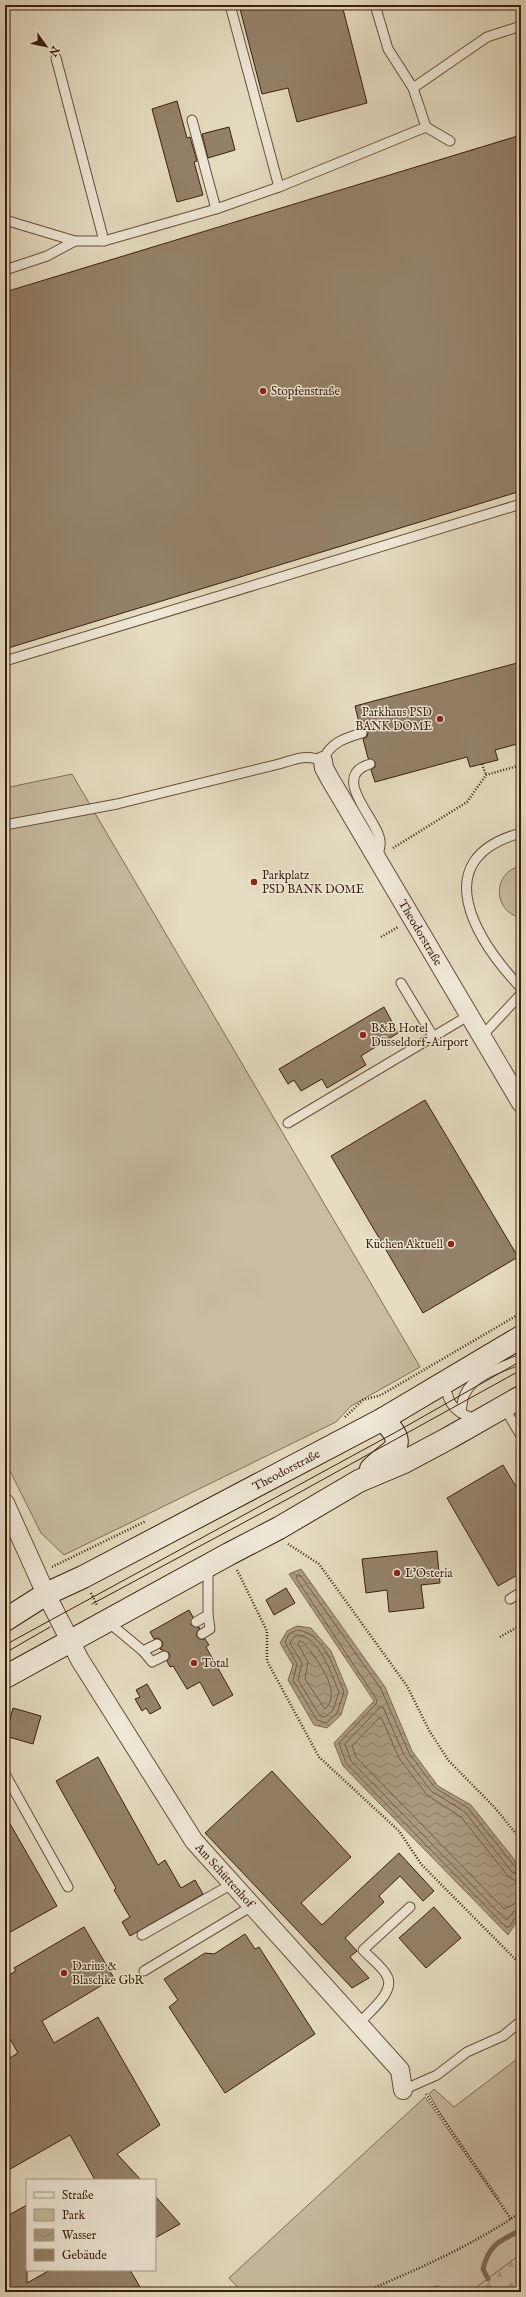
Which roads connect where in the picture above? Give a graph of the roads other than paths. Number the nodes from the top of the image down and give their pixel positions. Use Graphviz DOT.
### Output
graph roads {
  1 [pos="230,5"];
  2 [pos="375,5"];
  3 [pos="521,26"];
  4 [pos="56,58"];
  5 [pos="412,88"];
  6 [pos="192,120"];
  7 [pos="426,127"];
  8 [pos="450,141"];
  9 [pos="279,187"];
  10 [pos="216,209"];
  11 [pos="5,220"];
  12 [pos="75,241"];
  13 [pos="104,241"];
  14 [pos="5,270"];
  15 [pos="521,504"];
  16 [pos="5,661"];
  17 [pos="362,733"];
  18 [pos="323,761"];
  19 [pos="370,764"];
  20 [pos="5,825"];
  21 [pos="521,833"];
  22 [pos="376,859"];
  23 [pos="401,983"];
  24 [pos="521,988"];
  25 [pos="521,994"];
  26 [pos="468,1016"];
  27 [pos="433,1036"];
  28 [pos="481,1037"];
  29 [pos="521,1103"];
  30 [pos="288,1123"];
  31 [pos="521,1337"];
  32 [pos="521,1359"];
  33 [pos="454,1376"];
  34 [pos="513,1402"];
  35 [pos="470,1417"];
  36 [pos="383,1419"];
  37 [pos="521,1436"];
  38 [pos="359,1481"];
  39 [pos="5,1503"];
  40 [pos="208,1565"];
  41 [pos="42,1585"];
  42 [pos="521,1592"];
  43 [pos="510,1599"];
  44 [pos="208,1615"];
  45 [pos="5,1620"];
  46 [pos="106,1620"];
  47 [pos="196,1622"];
  48 [pos="202,1634"];
  49 [pos="70,1641"];
  50 [pos="157,1644"];
  51 [pos="142,1651"];
  52 [pos="164,1656"];
  53 [pos="5,1677"];
  54 [pos="5,1774"];
  55 [pos="232,1884"];
  56 [pos="68,1887"];
  57 [pos="252,1906"];
  58 [pos="410,1907"];
  59 [pos="142,1935"];
  60 [pos="144,1971"];
  61 [pos="521,2021"];
  62 [pos="358,2024"];
  63 [pos="403,2090"];
  1 -- 9 [label="lane"];
  2 -- 5 [label="lane"];
  3 -- 5 [label="lane"];
  4 -- 13 [label="lane"];
  5 -- 7 [label="lane"];
  6 -- 10 [label="lane"];
  7 -- 8 [label="lane"];
  7 -- 9 [label="lane"];
  9 -- 10 [label="lane"];
  10 -- 13 [label="lane"];
  11 -- 12 [label="lane"];
  12 -- 13 [label="lane"];
  12 -- 14 [label="lane"];
  15 -- 16 [label="lane"];
  17 -- 18 [label="lane"];
  18 -- 20 [label="lane"];
  18 -- 22 [label="street, Theodorstraße"];
  19 -- 22 [label="lane"];
  21 -- 24 [label="lane"];
  22 -- 26 [label="street, Theodorstraße"];
  23 -- 27 [label="lane"];
  25 -- 28 [label="lane"];
  26 -- 27 [label="lane"];
  26 -- 28 [label="street, Theodorstraße"];
  27 -- 30 [label="lane"];
  28 -- 29 [label="street, Theodorstraße"];
  31 -- 33 [label="main road, Theodorstraße"];
  32 -- 35 [label="lane"];
  33 -- 35 [label="lane"];
  33 -- 36 [label="main road, Theodorstraße"];
  34 -- 35 [label="main road"];
  34 -- 37 [label="lane"];
  35 -- 38 [label="main road"];
  36 -- 38 [label="main road"];
  36 -- 41 [label="main road, Theodorstraße"];
  38 -- 40 [label="main road"];
  39 -- 41 [label="street"];
  40 -- 44 [label="lane"];
  40 -- 46 [label="main road"];
  41 -- 45 [label="main road, Theodorstraße"];
  41 -- 49 [label="street"];
  42 -- 43 [label="lane"];
  44 -- 47 [label="lane"];
  44 -- 48 [label="lane"];
  46 -- 49 [label="main road"];
  46 -- 51 [label="lane"];
  49 -- 53 [label="main road"];
  49 -- 55 [label="street, Am Schüttenhof"];
  50 -- 51 [label="lane"];
  51 -- 52 [label="lane"];
  54 -- 56 [label="lane"];
  55 -- 57 [label="street, Am Schüttenhof"];
  55 -- 59 [label="lane"];
  57 -- 60 [label="lane"];
  57 -- 62 [label="street, Am Schüttenhof"];
  58 -- 62 [label="lane"];
  61 -- 63 [label="lane"];
  62 -- 63 [label="street, Am Schüttenhof"];
}
